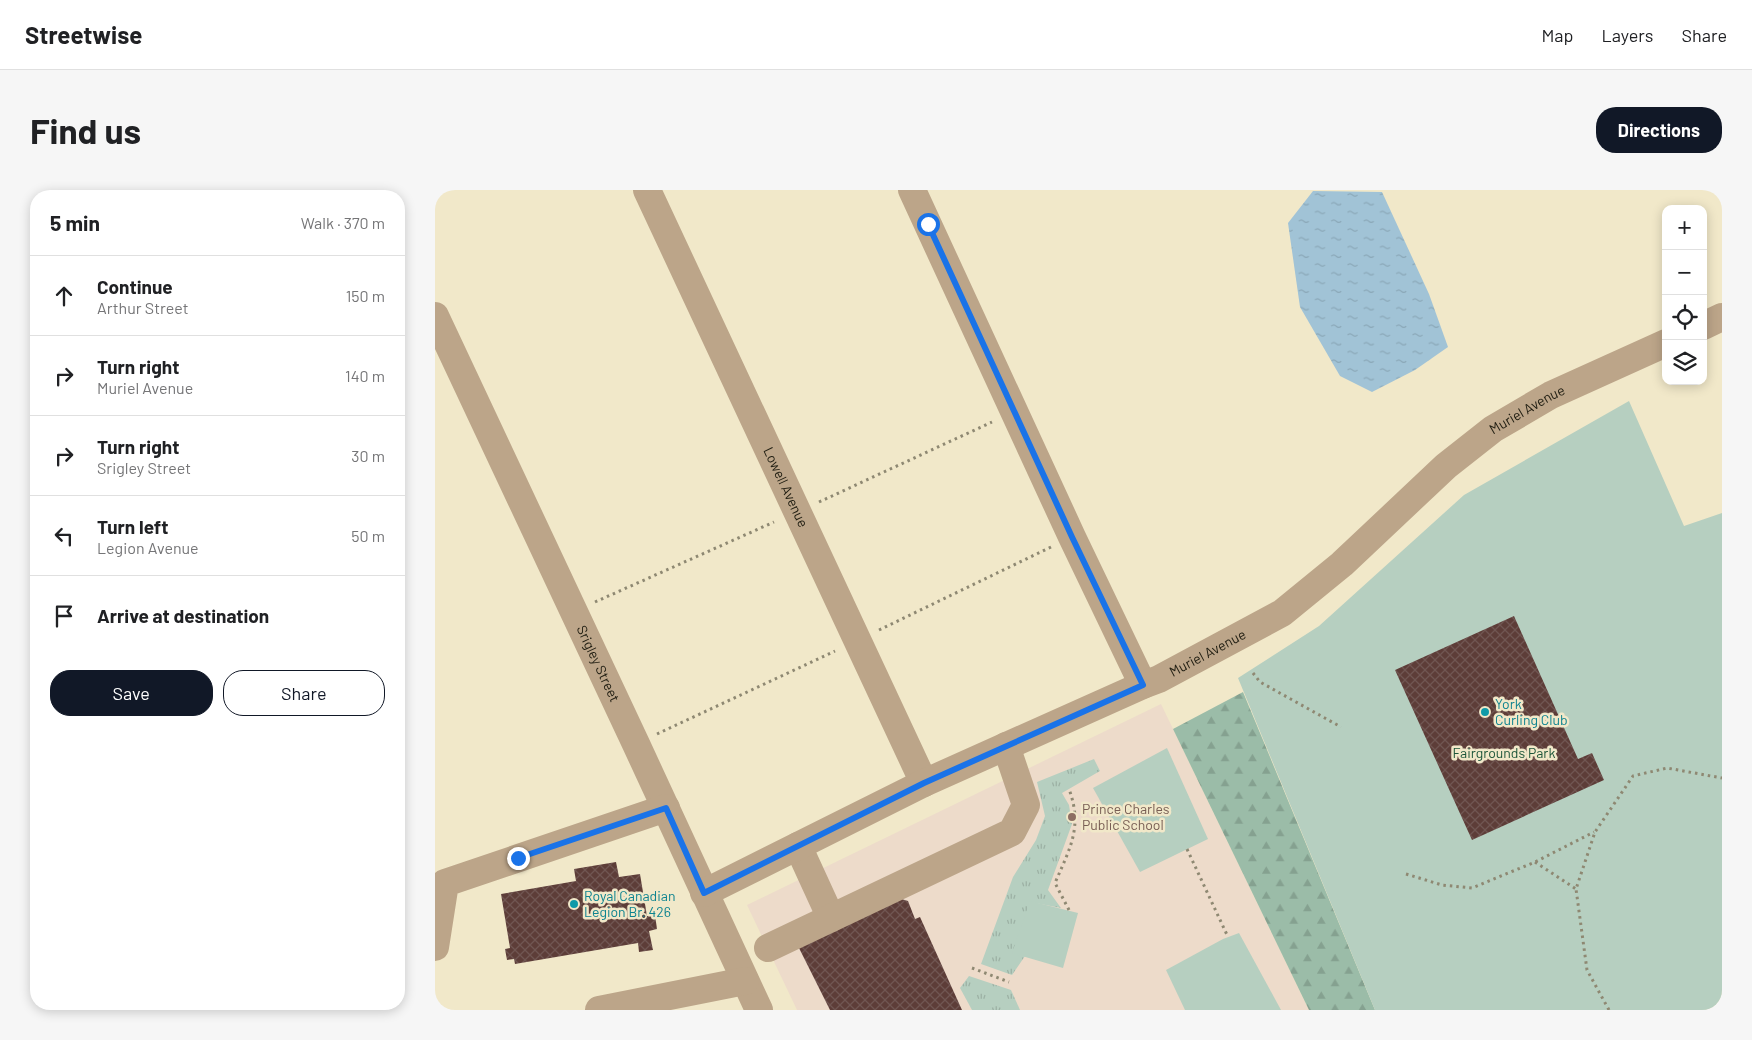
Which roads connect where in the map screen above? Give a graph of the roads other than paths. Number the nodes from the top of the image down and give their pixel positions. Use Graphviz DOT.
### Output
graph roads {
  1 [pos="647,190"];
  2 [pos="912,190"];
  3 [pos="435,316"];
  4 [pos="1722,318"];
  5 [pos="1707,324"];
  6 [pos="1662,345"];
  7 [pos="1143,685"];
  8 [pos="1006,746"];
  9 [pos="924,783"];
  10 [pos="666,808"];
  11 [pos="798,846"];
  12 [pos="704,893"];
  13 [pos="831,918"];
  14 [pos="435,946"];
  15 [pos="767,948"];
  16 [pos="745,980"];
  17 [pos="599,1010"];
  18 [pos="759,1010"];
  1 -- 9 [label="street, Lowell Avenue"];
  2 -- 7 [label="street"];
  3 -- 10 [label="street, Srigley Street"];
  4 -- 5 [label="street"];
  6 -- 7 [label="street, Muriel Avenue"];
  7 -- 8 [label="street, Muriel Avenue"];
  8 -- 9 [label="street, Muriel Avenue"];
  8 -- 13 [label="street"];
  9 -- 11 [label="street, Muriel Avenue"];
  10 -- 12 [label="street, Srigley Street"];
  10 -- 14 [label="street"];
  11 -- 12 [label="street, Muriel Avenue"];
  11 -- 13 [label="street"];
  12 -- 16 [label="street, Srigley Street"];
  13 -- 15 [label="street"];
  16 -- 17 [label="street"];
  16 -- 18 [label="street, Srigley Street"];
}
